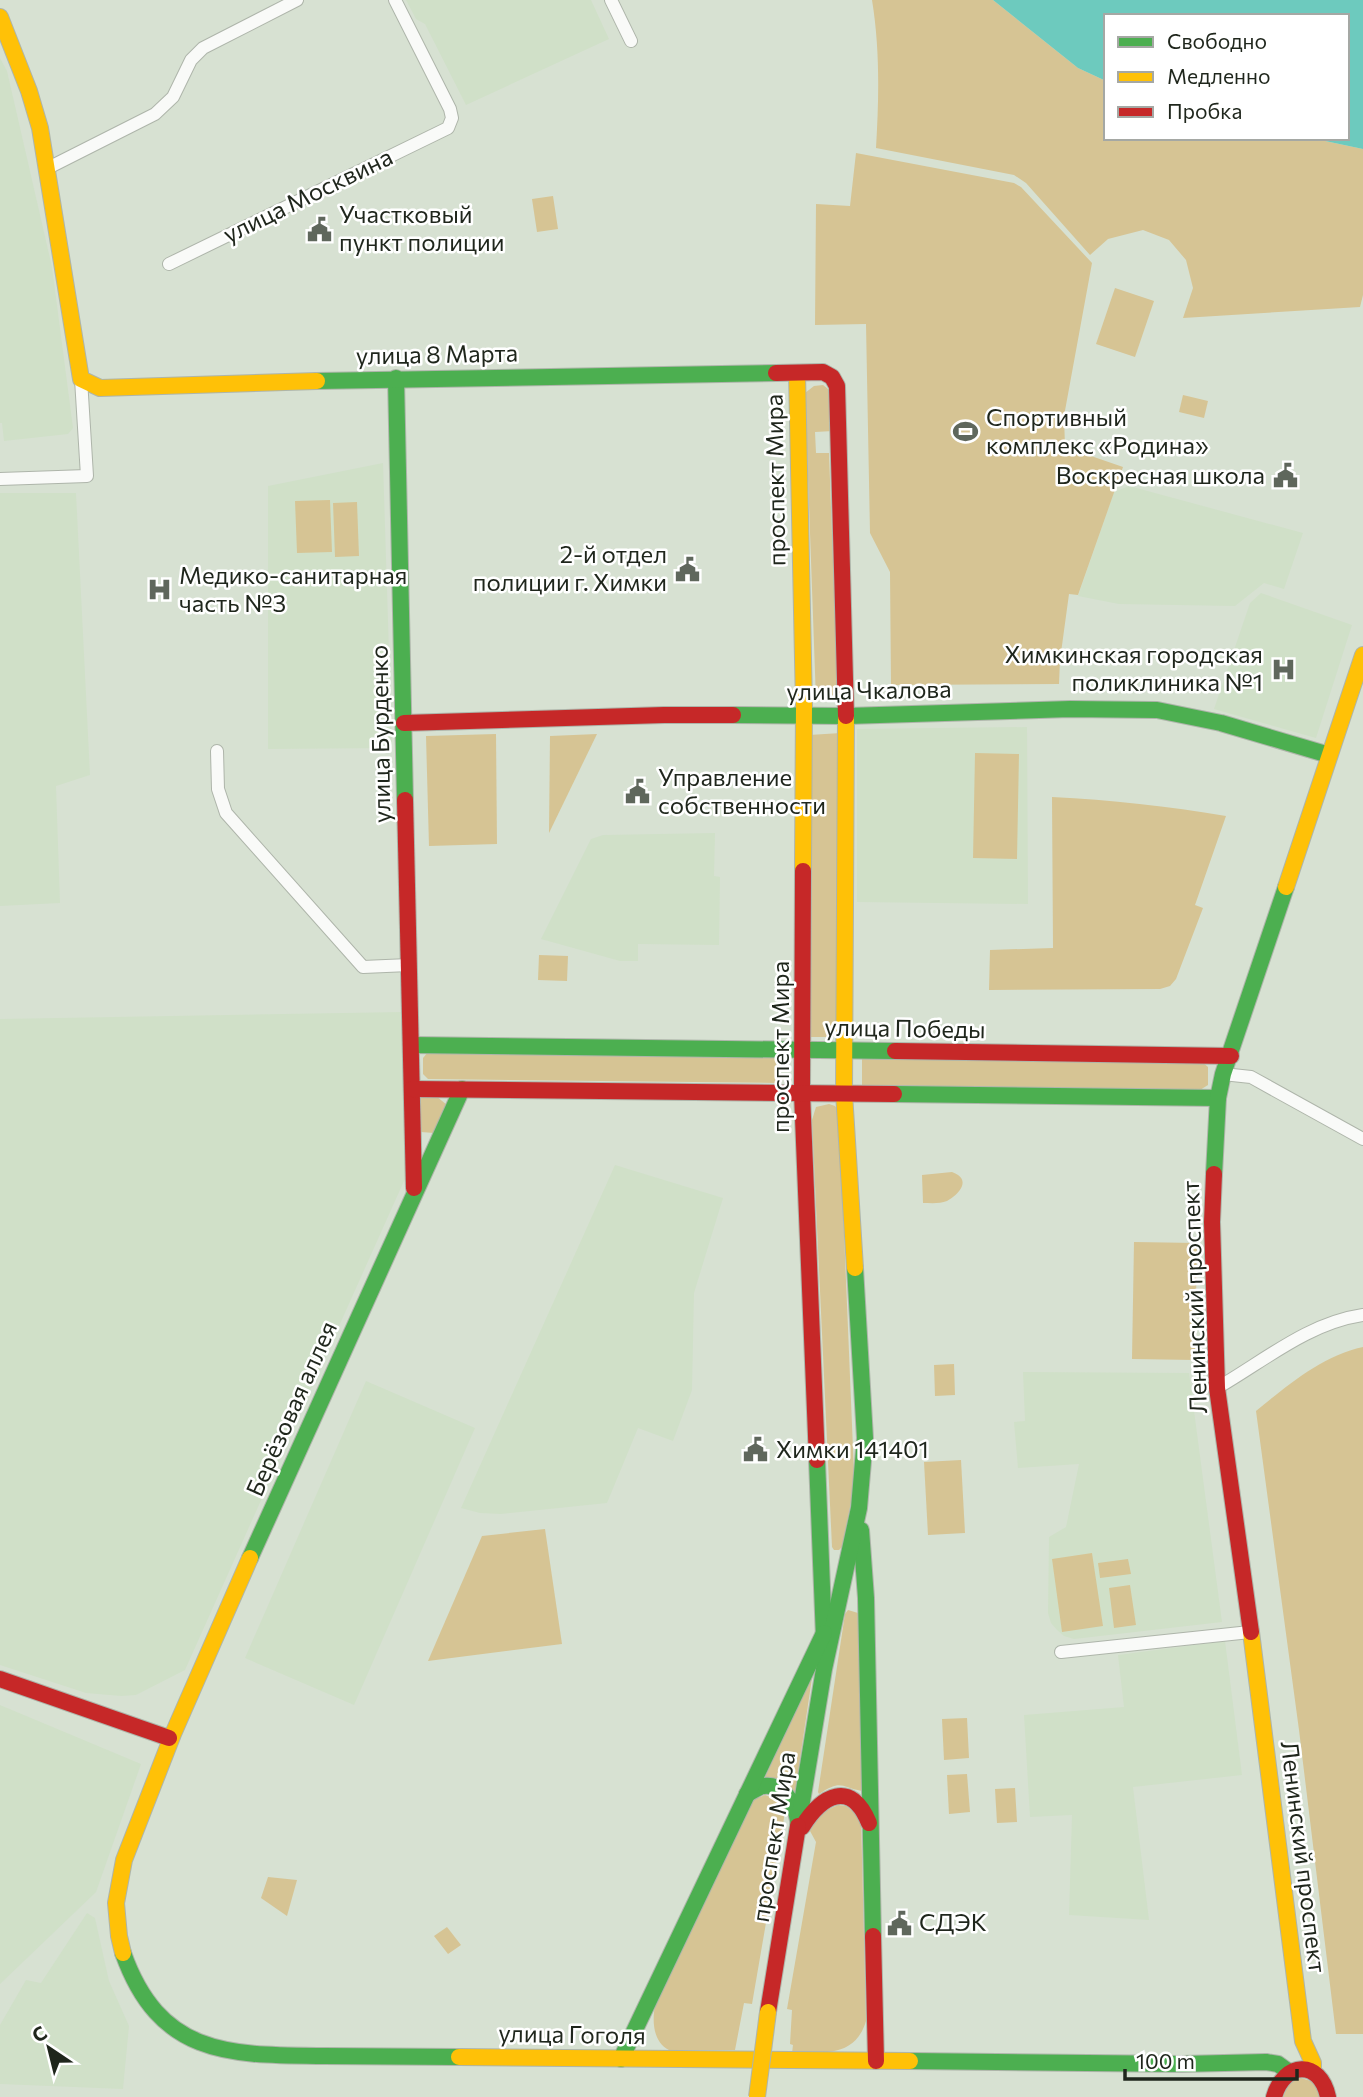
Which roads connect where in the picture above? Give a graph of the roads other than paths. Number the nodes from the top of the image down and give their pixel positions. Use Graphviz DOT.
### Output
graph roads {
  1 [pos="297,0"];
  2 [pos="395,0"];
  3 [pos="611,0"];
  4 [pos="0,17"];
  5 [pos="631,41"];
  6 [pos="46,169"];
  7 [pos="169,264"];
  8 [pos="797,373"];
  9 [pos="396,377"];
  10 [pos="81,379"];
  11 [pos="0,479"];
  12 [pos="1363,655"];
  13 [pos="804,715"];
  14 [pos="846,716"];
  15 [pos="404,723"];
  16 [pos="217,751"];
  17 [pos="1329,755"];
  18 [pos="409,965"];
  19 [pos="411,1045"];
  20 [pos="803,1050"];
  21 [pos="844,1051"];
  22 [pos="1231,1056"];
  23 [pos="1223,1074"];
  24 [pos="412,1089"];
  25 [pos="462,1089"];
  26 [pos="802,1093"];
  27 [pos="844,1093"];
  28 [pos="1218,1098"];
  29 [pos="1363,1139"];
  30 [pos="414,1193"];
  31 [pos="1363,1315"];
  32 [pos="1217,1388"];
  33 [pos="859,1508"];
  34 [pos="1250,1632"];
  35 [pos="824,1633"];
  36 [pos="1060,1652"];
  37 [pos="824,1669"];
  38 [pos="0,1679"];
  39 [pos="169,1738"];
  40 [pos="747,1794"];
  41 [pos="870,1831"];
  42 [pos="797,1838"];
  43 [pos="1303,2040"];
  44 [pos="621,2059"];
  45 [pos="876,2061"];
  46 [pos="1313,2067"];
  47 [pos="1291,2071"];
  48 [pos="757,2097"];
  49 [pos="1274,2097"];
  50 [pos="1328,2097"];
  1 -- 6 [label="street"];
  2 -- 7 [label="street, улица Москвина"];
  3 -- 5 [label="street"];
  4 -- 6 [label="street"];
  6 -- 10 [label="street"];
  8 -- 9 [label="street, улица 8 Марта"];
  8 -- 13 [label="street, проспект Мира"];
  8 -- 14 [label="street, проспект Мира"];
  9 -- 10 [label="street, улица 8 Марта"];
  9 -- 15 [label="street, улица Бурденко"];
  10 -- 11 [label="street"];
  12 -- 17 [label="street, Ленинский проспект"];
  13 -- 14 [label="street, улица Чкалова"];
  13 -- 15 [label="street, улица Чкалова"];
  13 -- 20 [label="street, проспект Мира"];
  14 -- 17 [label="street, улица Чкалова"];
  14 -- 21 [label="street, проспект Мира"];
  15 -- 18 [label="street, улица Бурденко"];
  16 -- 18 [label="street"];
  17 -- 22 [label="street, Ленинский проспект"];
  18 -- 19 [label="street, улица Бурденко"];
  19 -- 20 [label="street, улица Победы"];
  19 -- 24 [label="street, улица Бурденко"];
  20 -- 21 [label="street, улица Победы"];
  20 -- 26 [label="street, проспект Мира"];
  21 -- 22 [label="street, улица Победы"];
  21 -- 27 [label="street, проспект Мира"];
  22 -- 23 [label="street, Ленинский проспект"];
  23 -- 28 [label="street, Ленинский проспект"];
  23 -- 29 [label="street"];
  24 -- 25 [label="street"];
  24 -- 30 [label="street, Берёзовая аллея"];
  25 -- 26 [label="street"];
  25 -- 30 [label="street"];
  26 -- 27 [label="street"];
  26 -- 35 [label="street, проспект Мира"];
  27 -- 28 [label="street"];
  27 -- 33 [label="street, проспект Мира"];
  28 -- 32 [label="street, Ленинский проспект"];
  30 -- 39 [label="street, Берёзовая аллея"];
  31 -- 32 [label="street"];
  32 -- 34 [label="street, Ленинский проспект"];
  33 -- 37 [label="street, проспект Мира"];
  33 -- 41 [label="street"];
  34 -- 36 [label="street"];
  34 -- 43 [label="street, Ленинский проспект"];
  35 -- 37 [label="street, проспект Мира"];
  35 -- 40 [label="street"];
  37 -- 42 [label="street, проспект Мира"];
  38 -- 39 [label="street"];
  39 -- 44 [label="street, улица Гоголя"];
  40 -- 42 [label="street"];
  40 -- 44 [label="street"];
  41 -- 42 [label="street"];
  41 -- 45 [label="street"];
  42 -- 48 [label="street, проспект Мира, bridge"];
  43 -- 46 [label="street, Ленинский проспект"];
  43 -- 47 [label="street, Ленинский проспект"];
  44 -- 45 [label="street, улица Гоголя"];
  45 -- 47 [label="street, улица Гоголя"];
  46 -- 47 [label="street, улица Гоголя"];
  46 -- 50 [label="street, Ленинский проспект"];
  47 -- 49 [label="street, Ленинский проспект"];
}
